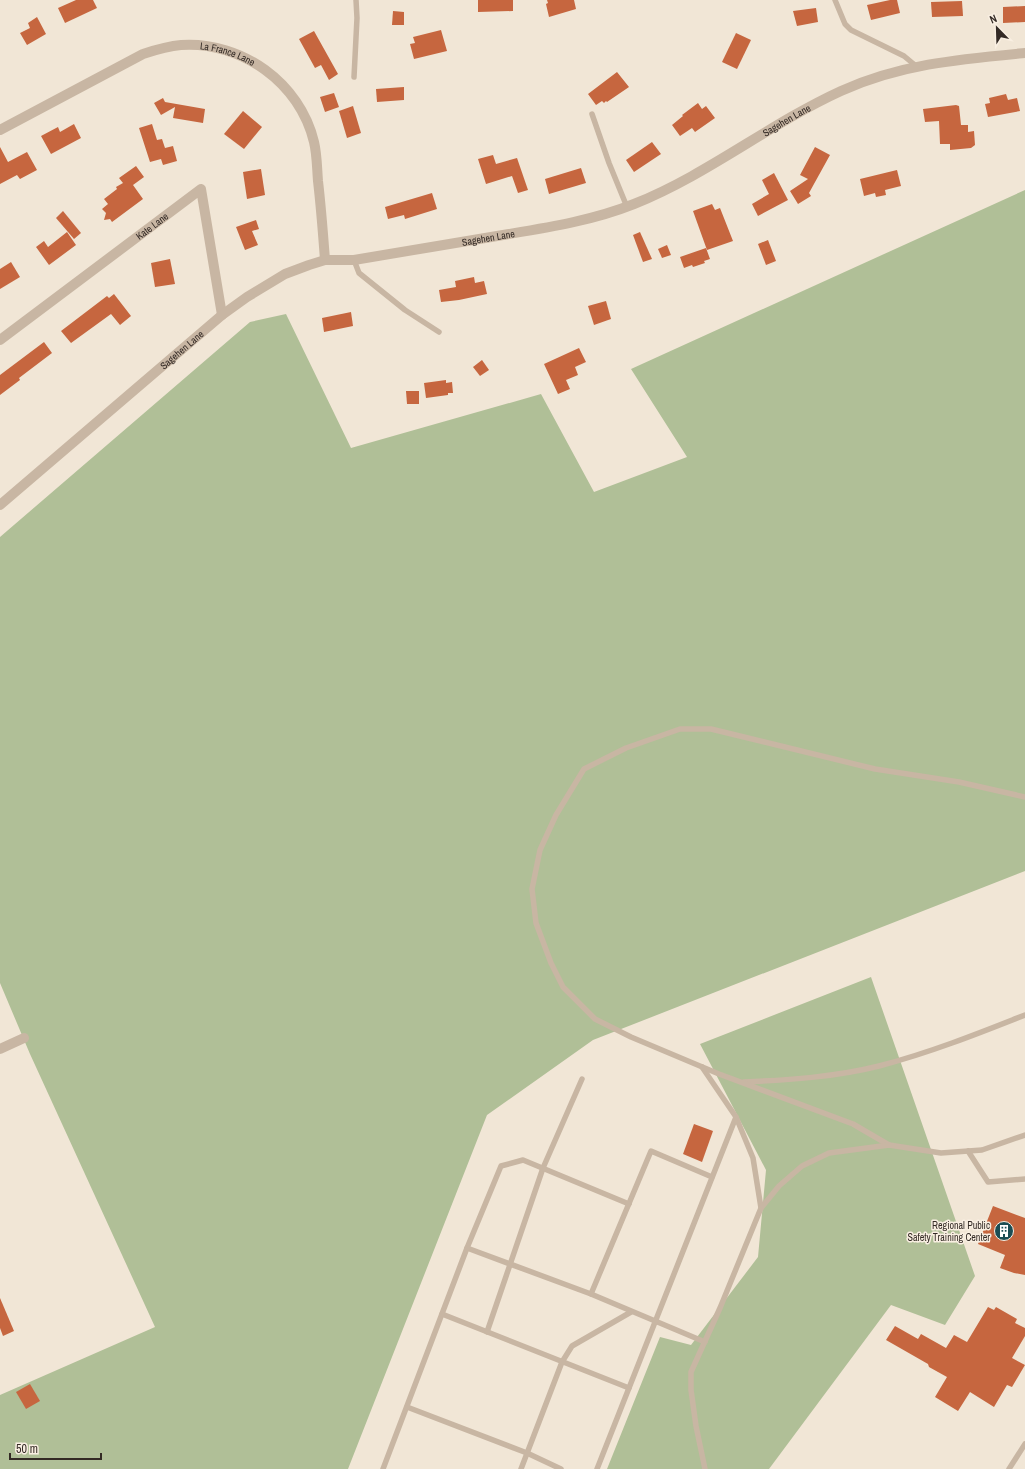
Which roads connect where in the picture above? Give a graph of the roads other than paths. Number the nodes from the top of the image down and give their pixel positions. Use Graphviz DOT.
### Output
graph roads {
  1 [pos="356,0"];
  2 [pos="835,0"];
  3 [pos="1025,53"];
  4 [pos="916,66"];
  5 [pos="354,77"];
  6 [pos="592,114"];
  7 [pos="0,130"];
  8 [pos="627,207"];
  9 [pos="326,260"];
  10 [pos="354,260"];
  11 [pos="222,315"];
  12 [pos="439,332"];
  13 [pos="0,340"];
  14 [pos="0,505"];
  15 [pos="1025,797"];
  16 [pos="1025,1015"];
  17 [pos="24,1038"];
  18 [pos="0,1049"];
  19 [pos="702,1067"];
  20 [pos="582,1079"];
  21 [pos="742,1083"];
  22 [pos="736,1117"];
  23 [pos="1025,1135"];
  24 [pos="889,1145"];
  25 [pos="968,1151"];
  26 [pos="543,1168"];
  27 [pos="712,1177"];
  28 [pos="1025,1179"];
  29 [pos="629,1204"];
  30 [pos="761,1208"];
  31 [pos="467,1248"];
  32 [pos="511,1264"];
  33 [pos="591,1294"];
  34 [pos="631,1312"];
  35 [pos="442,1314"];
  36 [pos="655,1322"];
  37 [pos="487,1332"];
  38 [pos="705,1342"];
  39 [pos="562,1362"];
  40 [pos="629,1388"];
  41 [pos="406,1407"];
  42 [pos="1025,1444"];
  43 [pos="527,1453"];
  44 [pos="383,1469"];
  45 [pos="521,1469"];
  46 [pos="561,1469"];
  47 [pos="597,1469"];
  48 [pos="705,1469"];
  49 [pos="1009,1469"];
  1 -- 5 [label="lane"];
  2 -- 4 [label="lane"];
  3 -- 4 [label="street, Sagehen Lane"];
  4 -- 8 [label="street, Sagehen Lane"];
  6 -- 8 [label="lane"];
  7 -- 9 [label="street, La France Lane"];
  8 -- 10 [label="street, Sagehen Lane"];
  9 -- 10 [label="street, Sagehen Lane"];
  9 -- 11 [label="street, Sagehen Lane"];
  10 -- 12 [label="lane"];
  11 -- 13 [label="street, Kate Lane"];
  11 -- 14 [label="street, Sagehen Lane"];
  15 -- 19 [label="lane"];
  16 -- 21 [label="lane"];
  17 -- 18 [label="street"];
  19 -- 21 [label="lane"];
  19 -- 22 [label="lane"];
  20 -- 26 [label="lane"];
  21 -- 24 [label="lane"];
  22 -- 27 [label="lane"];
  22 -- 30 [label="lane"];
  23 -- 25 [label="lane"];
  24 -- 25 [label="lane"];
  24 -- 30 [label="lane"];
  25 -- 28 [label="lane"];
  26 -- 29 [label="lane"];
  26 -- 31 [label="lane"];
  26 -- 32 [label="lane"];
  27 -- 29 [label="lane"];
  27 -- 36 [label="lane"];
  29 -- 33 [label="lane"];
  30 -- 38 [label="lane"];
  31 -- 32 [label="lane"];
  31 -- 35 [label="lane"];
  32 -- 33 [label="lane"];
  32 -- 37 [label="lane"];
  33 -- 34 [label="lane"];
  34 -- 36 [label="lane"];
  34 -- 39 [label="lane"];
  35 -- 37 [label="lane"];
  35 -- 41 [label="lane"];
  36 -- 38 [label="lane"];
  36 -- 40 [label="lane"];
  37 -- 39 [label="lane"];
  38 -- 48 [label="lane"];
  39 -- 40 [label="lane"];
  39 -- 43 [label="lane"];
  40 -- 47 [label="lane"];
  41 -- 43 [label="lane"];
  41 -- 44 [label="lane"];
  42 -- 49 [label="lane"];
  43 -- 45 [label="lane"];
  43 -- 46 [label="lane"];
}
